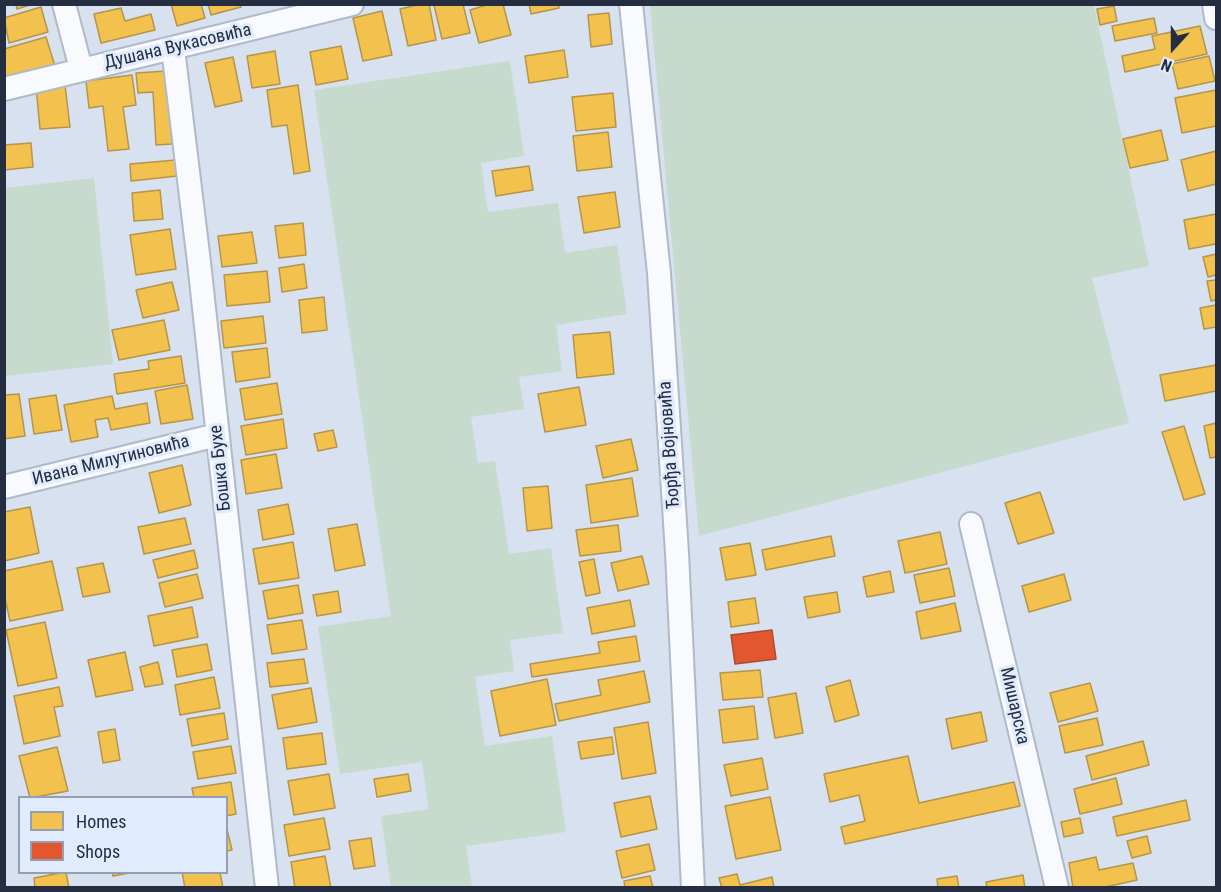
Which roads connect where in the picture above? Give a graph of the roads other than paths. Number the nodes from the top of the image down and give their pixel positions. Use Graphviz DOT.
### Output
graph roads {
  1 [pos="64,4"];
  2 [pos="352,4"];
  3 [pos="631,4"];
  4 [pos="1214,4"];
  5 [pos="1216,18"];
  6 [pos="173,49"];
  7 [pos="81,69"];
  8 [pos="4,89"];
  9 [pos="217,435"];
  10 [pos="4,487"];
  11 [pos="970,524"];
  12 [pos="267,888"];
  13 [pos="693,888"];
  14 [pos="1057,888"];
  1 -- 7 [label="street"];
  2 -- 6 [label="street, Душана Вукасовића"];
  3 -- 13 [label="street, Ђорђа Војновића"];
  4 -- 5 [label="street"];
  6 -- 7 [label="street, Душана Вукасовића"];
  6 -- 9 [label="street, Бошка Бухе"];
  7 -- 8 [label="street, Душана Вукасовића"];
  9 -- 10 [label="street, Ивана Милутиновића"];
  9 -- 12 [label="street, Бошка Бухе"];
  11 -- 14 [label="street, Мишарска"];
}
